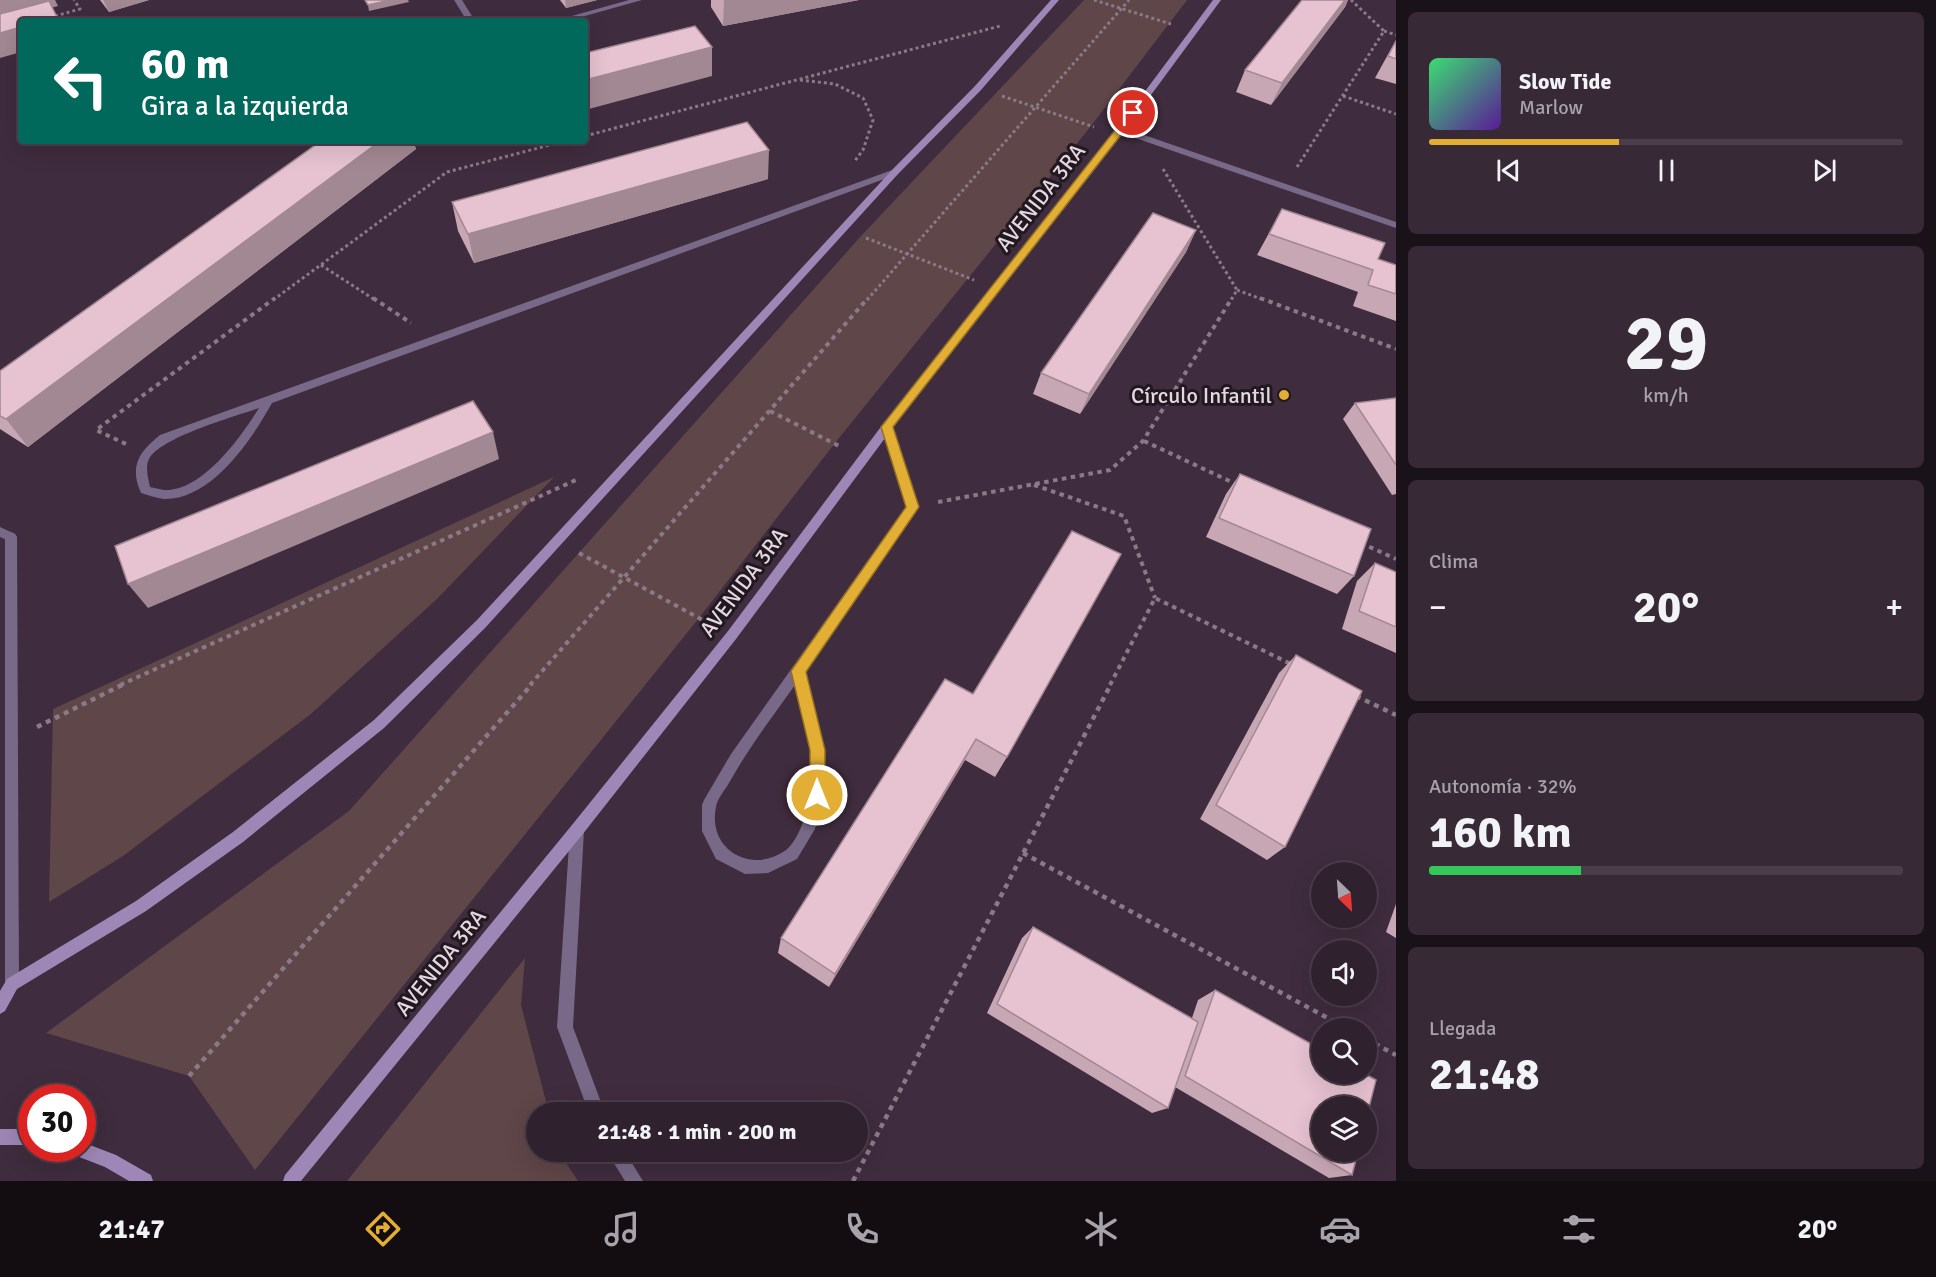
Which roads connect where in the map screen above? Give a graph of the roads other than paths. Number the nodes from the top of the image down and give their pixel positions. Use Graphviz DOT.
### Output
graph roads {
  1 [pos="458,0"];
  2 [pos="638,0"];
  3 [pos="1055,0"];
  4 [pos="1217,0"];
  5 [pos="469,18"];
  6 [pos="569,18"];
  7 [pos="1119,132"];
  8 [pos="895,172"];
  9 [pos="1396,225"];
  10 [pos="268,400"];
  11 [pos="887,427"];
  12 [pos="6,534"];
  13 [pos="798,671"];
  14 [pos="577,830"];
  15 [pos="12,984"];
  16 [pos="0,1006"];
  17 [pos="593,1102"];
  18 [pos="0,1137"];
  19 [pos="18,1137"];
  20 [pos="96,1155"];
  21 [pos="622,1162"];
  22 [pos="145,1181"];
  23 [pos="291,1181"];
  24 [pos="635,1181"];
  1 -- 5 [label="street"];
  2 -- 6 [label="street"];
  3 -- 8 [label="main road"];
  4 -- 7 [label="main road, AVENIDA 3RA"];
  7 -- 9 [label="street"];
  7 -- 11 [label="main road, AVENIDA 3RA"];
  8 -- 10 [label="street"];
  8 -- 15 [label="main road"];
  10 -- 10 [label="street"];
  11 -- 13 [label="street"];
  11 -- 14 [label="main road, AVENIDA 3RA"];
  12 -- 15 [label="street"];
  13 -- 13 [label="street"];
  14 -- 17 [label="street"];
  14 -- 23 [label="main road, AVENIDA 3RA"];
  15 -- 16 [label="main road"];
  18 -- 19 [label="main road"];
  20 -- 22 [label="main road"];
  21 -- 24 [label="street"];
}
